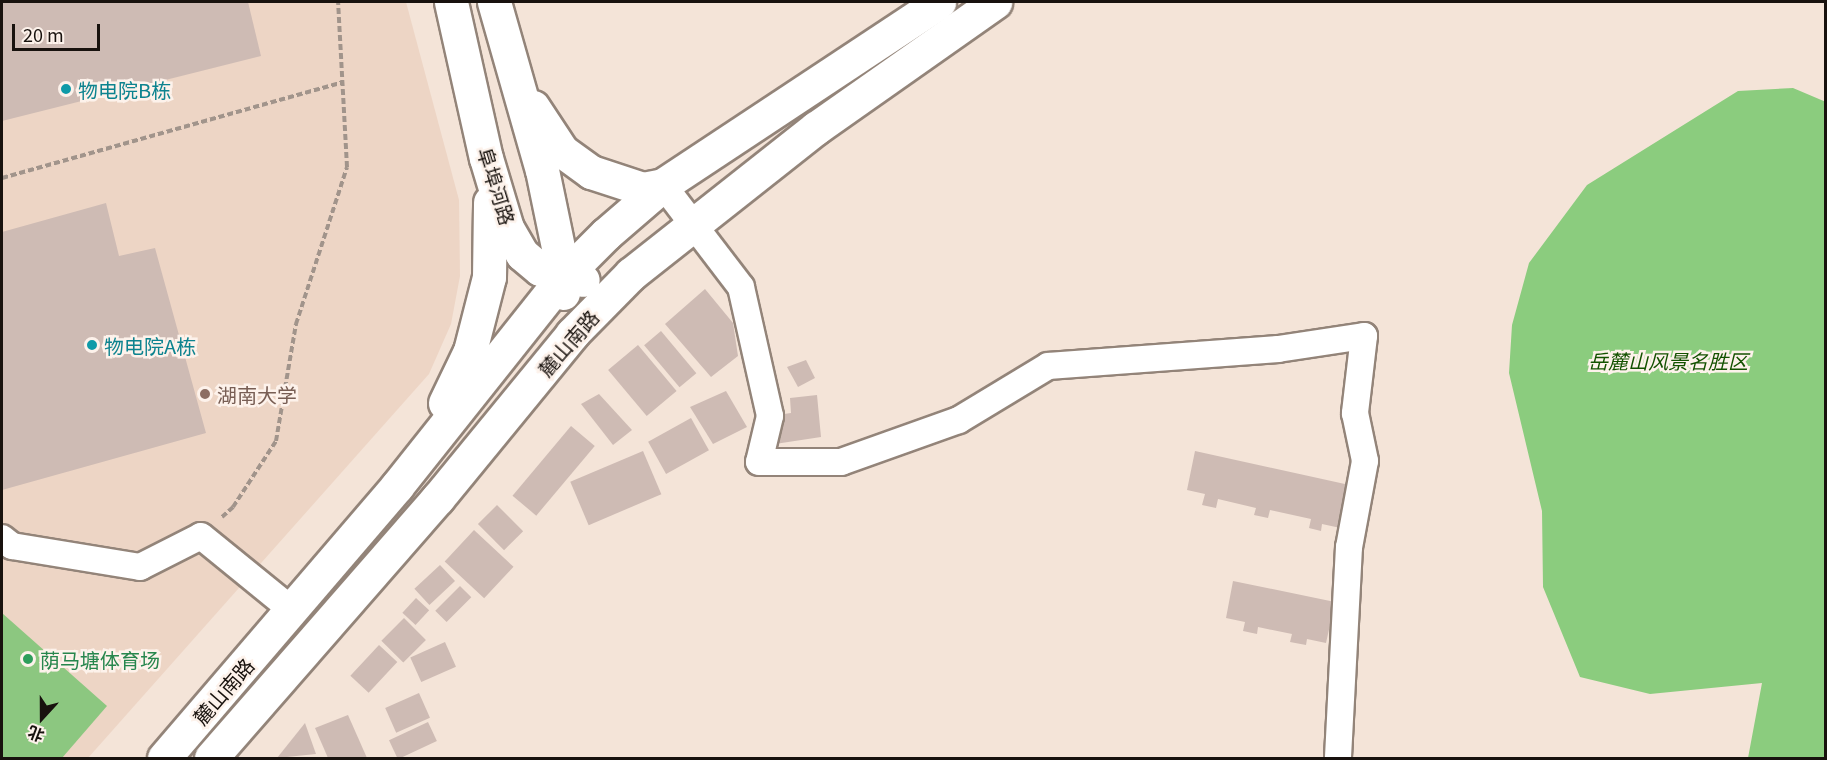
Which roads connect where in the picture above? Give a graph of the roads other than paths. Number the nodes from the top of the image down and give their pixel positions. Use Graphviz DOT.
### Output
graph roads {
  1 [pos="452,2"];
  2 [pos="494,2"];
  3 [pos="939,2"];
  4 [pos="995,2"];
  5 [pos="510,69"];
  6 [pos="486,158"];
  7 [pos="663,185"];
  8 [pos="694,224"];
  9 [pos="632,274"];
  10 [pos="564,276"];
  11 [pos="543,369"];
  12 [pos="397,486"];
  13 [pos="2,538"];
  14 [pos="292,610"];
  15 [pos="164,759"];
  16 [pos="211,759"];
  17 [pos="1338,759"];
  1 -- 6 [label="main road, 阜埠河路"];
  2 -- 5 [label="main road"];
  3 -- 7 [label="main road"];
  4 -- 8 [label="main road, 麓山南路"];
  5 -- 7 [label="main road"];
  5 -- 10 [label="main road"];
  6 -- 10 [label="main road, 阜埠河路"];
  6 -- 12 [label="main road"];
  7 -- 8 [label="street"];
  7 -- 10 [label="main road"];
  8 -- 9 [label="main road, 麓山南路"];
  8 -- 17 [label="street"];
  9 -- 10 [label="main road, 阜埠河路"];
  9 -- 11 [label="main road, 麓山南路"];
  10 -- 11 [label="main road"];
  10 -- 12 [label="main road"];
  11 -- 16 [label="main road, 麓山南路"];
  12 -- 14 [label="main road, 麓山南路"];
  13 -- 14 [label="street"];
  14 -- 15 [label="main road, 麓山南路"];
}
